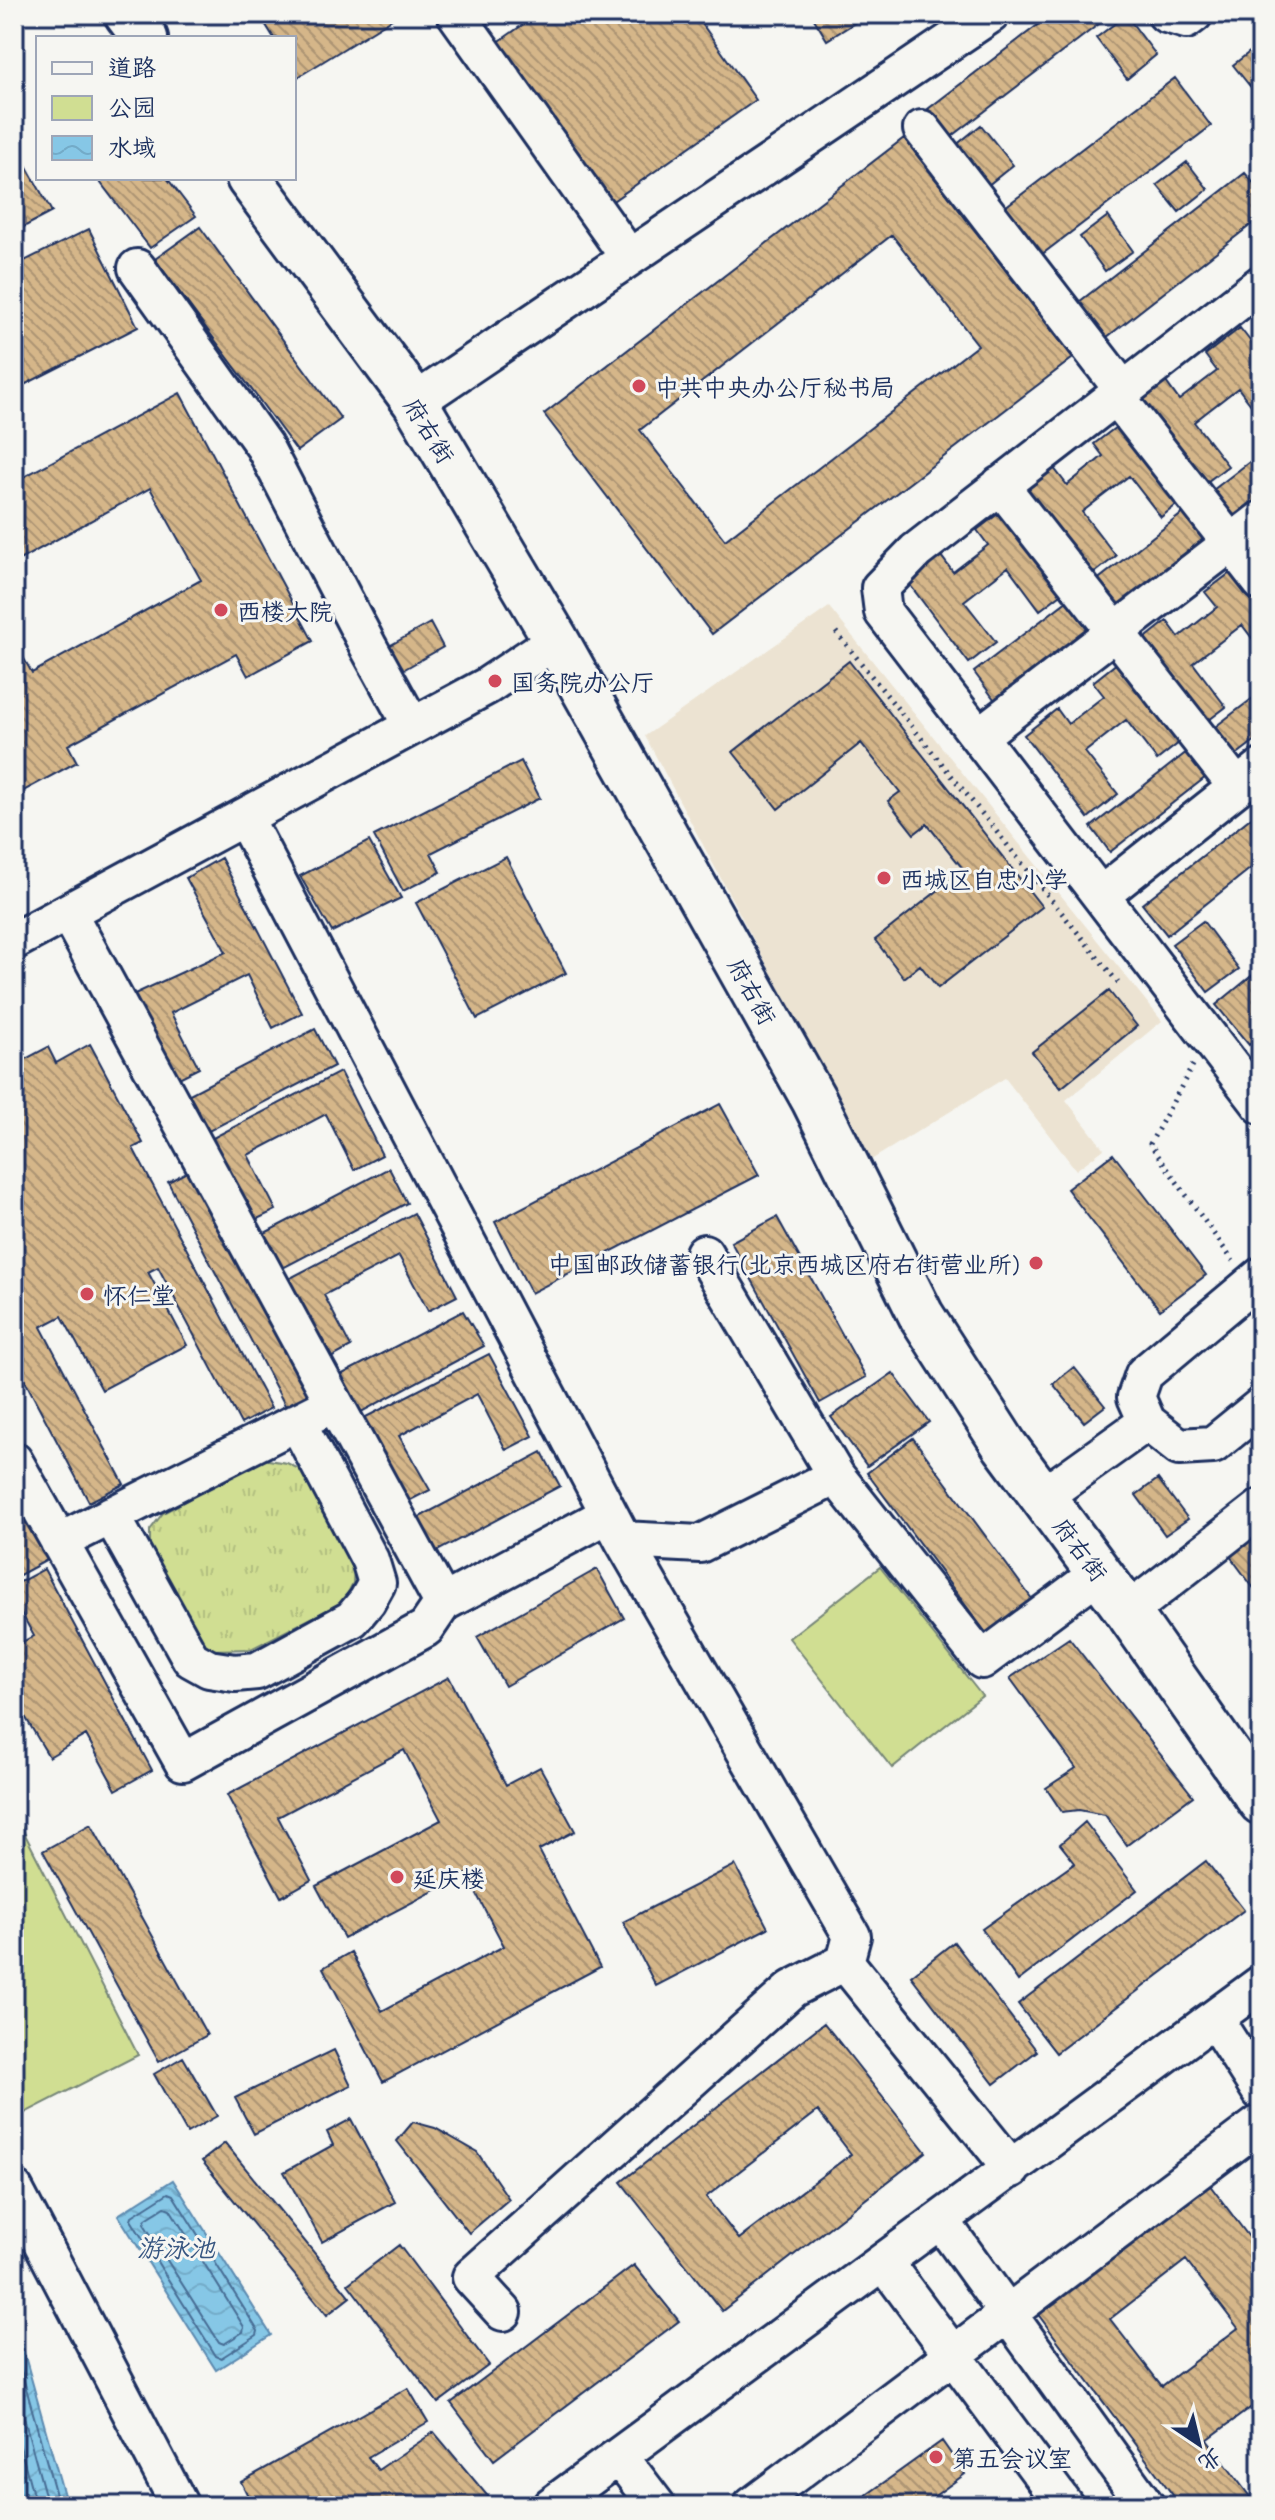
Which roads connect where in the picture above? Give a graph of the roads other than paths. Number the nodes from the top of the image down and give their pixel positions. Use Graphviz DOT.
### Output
graph roads {
  1 [pos="127,14"];
  2 [pos="456,14"];
  3 [pos="991,14"];
  4 [pos="1166,14"];
  5 [pos="1194,14"];
  6 [pos="144,36"];
  7 [pos="922,129"];
  8 [pos="250,180"];
  9 [pos="618,242"];
  10 [pos="137,268"];
  11 [pos="1255,301"];
  12 [pos="1120,393"];
  13 [pos="415,402"];
  14 [pos="1000,485"];
  15 [pos="1261,520"];
  16 [pos="1230,543"];
  17 [pos="1261,582"];
  18 [pos="1115,632"];
  19 [pos="556,640"];
  20 [pos="412,726"];
  21 [pos="979,736"];
  22 [pos="1255,774"];
  23 [pos="244,817"];
  24 [pos="1101,895"];
  25 [pos="68,913"];
  26 [pos="14,941"];
  27 [pos="1261,1105"];
  28 [pos="704,1253"];
  29 [pos="1256,1280"];
  30 [pos="335,1403"];
  31 [pos="1261,1406"];
  32 [pos="297,1422"];
  33 [pos="1147,1422"];
  34 [pos="14,1461"];
  35 [pos="836,1476"];
  36 [pos="1042,1497"];
  37 [pos="1261,1508"];
  38 [pos="111,1515"];
  39 [pos="616,1527"];
  40 [pos="59,1542"];
  41 [pos="1099,1573"];
  42 [pos="443,1603"];
  43 [pos="1128,1612"];
  44 [pos="1261,1802"];
  45 [pos="845,1962"];
  46 [pos="1261,1984"];
  47 [pos="1215,2020"];
  48 [pos="1261,2092"];
  49 [pos="1261,2123"];
  50 [pos="1012,2169"];
  51 [pos="14,2189"];
  52 [pos="941,2221"];
  53 [pos="884,2262"];
  54 [pos="503,2312"];
  55 [pos="1008,2314"];
  56 [pos="953,2355"];
  57 [pos="619,2456"];
  58 [pos="571,2500"];
  59 [pos="180,2506"];
  60 [pos="657,2506"];
  61 [pos="752,2506"];
  62 [pos="1065,2506"];
  63 [pos="1146,2506"];
  1 -- 6 [label="main road"];
  2 -- 9 [label="street"];
  3 -- 13 [label="street"];
  4 -- 5 [label="street"];
  7 -- 12 [label="street"];
  8 -- 13 [label="main road, 府右街"];
  10 -- 20 [label="street"];
  11 -- 12 [label="street"];
  12 -- 14 [label="street"];
  12 -- 16 [label="street"];
  13 -- 19 [label="main road, 府右街"];
  14 -- 18 [label="street"];
  14 -- 21 [label="street"];
  15 -- 16 [label="street"];
  16 -- 17 [label="street"];
  16 -- 18 [label="street"];
  18 -- 21 [label="street"];
  18 -- 22 [label="street"];
  19 -- 20 [label="street"];
  19 -- 36 [label="main road, 府右街"];
  20 -- 23 [label="street"];
  21 -- 24 [label="street"];
  22 -- 24 [label="street"];
  23 -- 25 [label="street"];
  23 -- 39 [label="street"];
  24 -- 27 [label="street"];
  25 -- 26 [label="street"];
  25 -- 30 [label="street"];
  28 -- 35 [label="street"];
  29 -- 33 [label="street"];
  30 -- 32 [label="street"];
  30 -- 42 [label="street"];
  31 -- 33 [label="street"];
  32 -- 38 [label="street"];
  32 -- 38 [label="street"];
  33 -- 36 [label="street"];
  34 -- 40 [label="street"];
  35 -- 39 [label="street"];
  35 -- 41 [label="street"];
  36 -- 41 [label="main road, 府右街"];
  37 -- 43 [label="street"];
  38 -- 40 [label="street"];
  39 -- 42 [label="street"];
  39 -- 45 [label="street"];
  40 -- 42 [label="street"];
  41 -- 43 [label="main road, 府右街"];
  43 -- 44 [label="main road, 府右街"];
  45 -- 50 [label="street"];
  45 -- 54 [label="street"];
  46 -- 47 [label="street"];
  47 -- 48 [label="street"];
  47 -- 50 [label="street"];
  49 -- 55 [label="street"];
  50 -- 52 [label="street"];
  51 -- 59 [label="street"];
  52 -- 53 [label="street"];
  52 -- 55 [label="street"];
  53 -- 56 [label="street"];
  53 -- 57 [label="street"];
  55 -- 56 [label="street"];
  55 -- 63 [label="street"];
  56 -- 61 [label="street"];
  56 -- 62 [label="street"];
  57 -- 58 [label="street"];
  57 -- 60 [label="street"];
}
